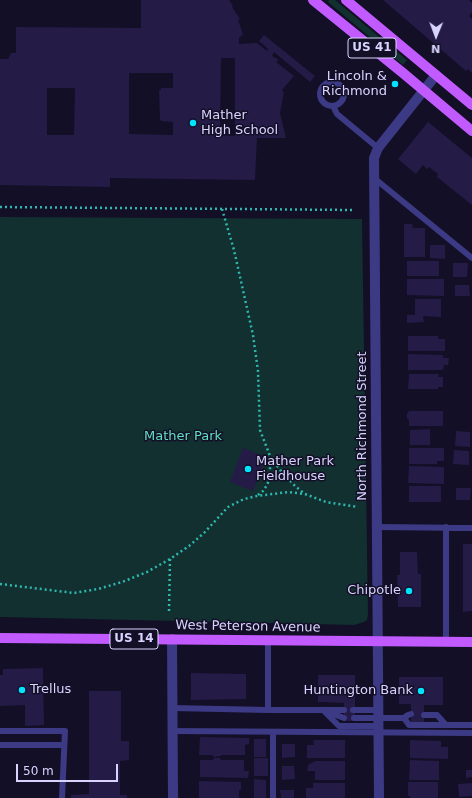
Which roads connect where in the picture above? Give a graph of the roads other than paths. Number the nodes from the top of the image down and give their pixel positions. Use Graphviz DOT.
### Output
graph roads {
  1 [pos="313,0"];
  2 [pos="346,0"];
  3 [pos="436,75"];
  4 [pos="424,91"];
  5 [pos="472,105"];
  6 [pos="333,106"];
  7 [pos="472,131"];
  8 [pos="378,148"];
  9 [pos="374,178"];
  10 [pos="472,258"];
  11 [pos="376,527"];
  12 [pos="446,527"];
  13 [pos="472,528"];
  14 [pos="0,638"];
  15 [pos="172,639"];
  16 [pos="268,640"];
  17 [pos="377,642"];
  18 [pos="446,642"];
  19 [pos="472,642"];
  20 [pos="172,708"];
  21 [pos="268,710"];
  22 [pos="323,710"];
  23 [pos="344,710"];
  24 [pos="353,710"];
  25 [pos="411,714"];
  26 [pos="424,715"];
  27 [pos="344,718"];
  28 [pos="354,718"];
  29 [pos="404,718"];
  30 [pos="378,722"];
  31 [pos="446,725"];
  32 [pos="472,725"];
  33 [pos="172,730"];
  34 [pos="0,731"];
  35 [pos="273,732"];
  36 [pos="472,733"];
  37 [pos="0,745"];
  38 [pos="64,745"];
  39 [pos="62,798"];
  40 [pos="173,798"];
  41 [pos="273,798"];
  42 [pos="379,798"];
  1 -- 4 [label="main road, US 41"];
  2 -- 3 [label="main road, US 41"];
  3 -- 4 [label="street, North Richmond Street"];
  3 -- 5 [label="main road, US 41"];
  4 -- 7 [label="main road, US 41"];
  4 -- 8 [label="street, North Richmond Street"];
  6 -- 6 [label="lane"];
  6 -- 8 [label="lane"];
  8 -- 9 [label="street, North Richmond Street"];
  9 -- 10 [label="lane"];
  9 -- 11 [label="street, North Richmond Street"];
  11 -- 12 [label="lane"];
  11 -- 17 [label="street, North Richmond Street"];
  12 -- 13 [label="lane"];
  12 -- 18 [label="lane"];
  14 -- 15 [label="main road, West Peterson Avenue / US 14"];
  15 -- 16 [label="main road, West Peterson Avenue / US 14"];
  15 -- 20 [label="street"];
  16 -- 17 [label="main road, West Peterson Avenue / US 14"];
  16 -- 21 [label="lane"];
  17 -- 18 [label="main road, West Peterson Avenue / US 14"];
  17 -- 30 [label="street, North Richmond Street"];
  18 -- 19 [label="main road, West Peterson Avenue / US 14"];
  20 -- 21 [label="lane"];
  20 -- 33 [label="street"];
  21 -- 22 [label="lane"];
  22 -- 23 [label="lane"];
  22 -- 27 [label="lane"];
  22 -- 30 [label="lane"];
  24 -- 30 [label="lane"];
  25 -- 29 [label="lane"];
  26 -- 31 [label="lane"];
  28 -- 30 [label="lane"];
  29 -- 30 [label="lane"];
  29 -- 31 [label="lane"];
  30 -- 35 [label="lane"];
  30 -- 36 [label="lane"];
  30 -- 42 [label="street, North Richmond Street"];
  31 -- 32 [label="lane"];
  33 -- 35 [label="lane"];
  33 -- 40 [label="street"];
  34 -- 38 [label="lane"];
  35 -- 41 [label="lane"];
  37 -- 38 [label="lane"];
  38 -- 39 [label="lane"];
}
